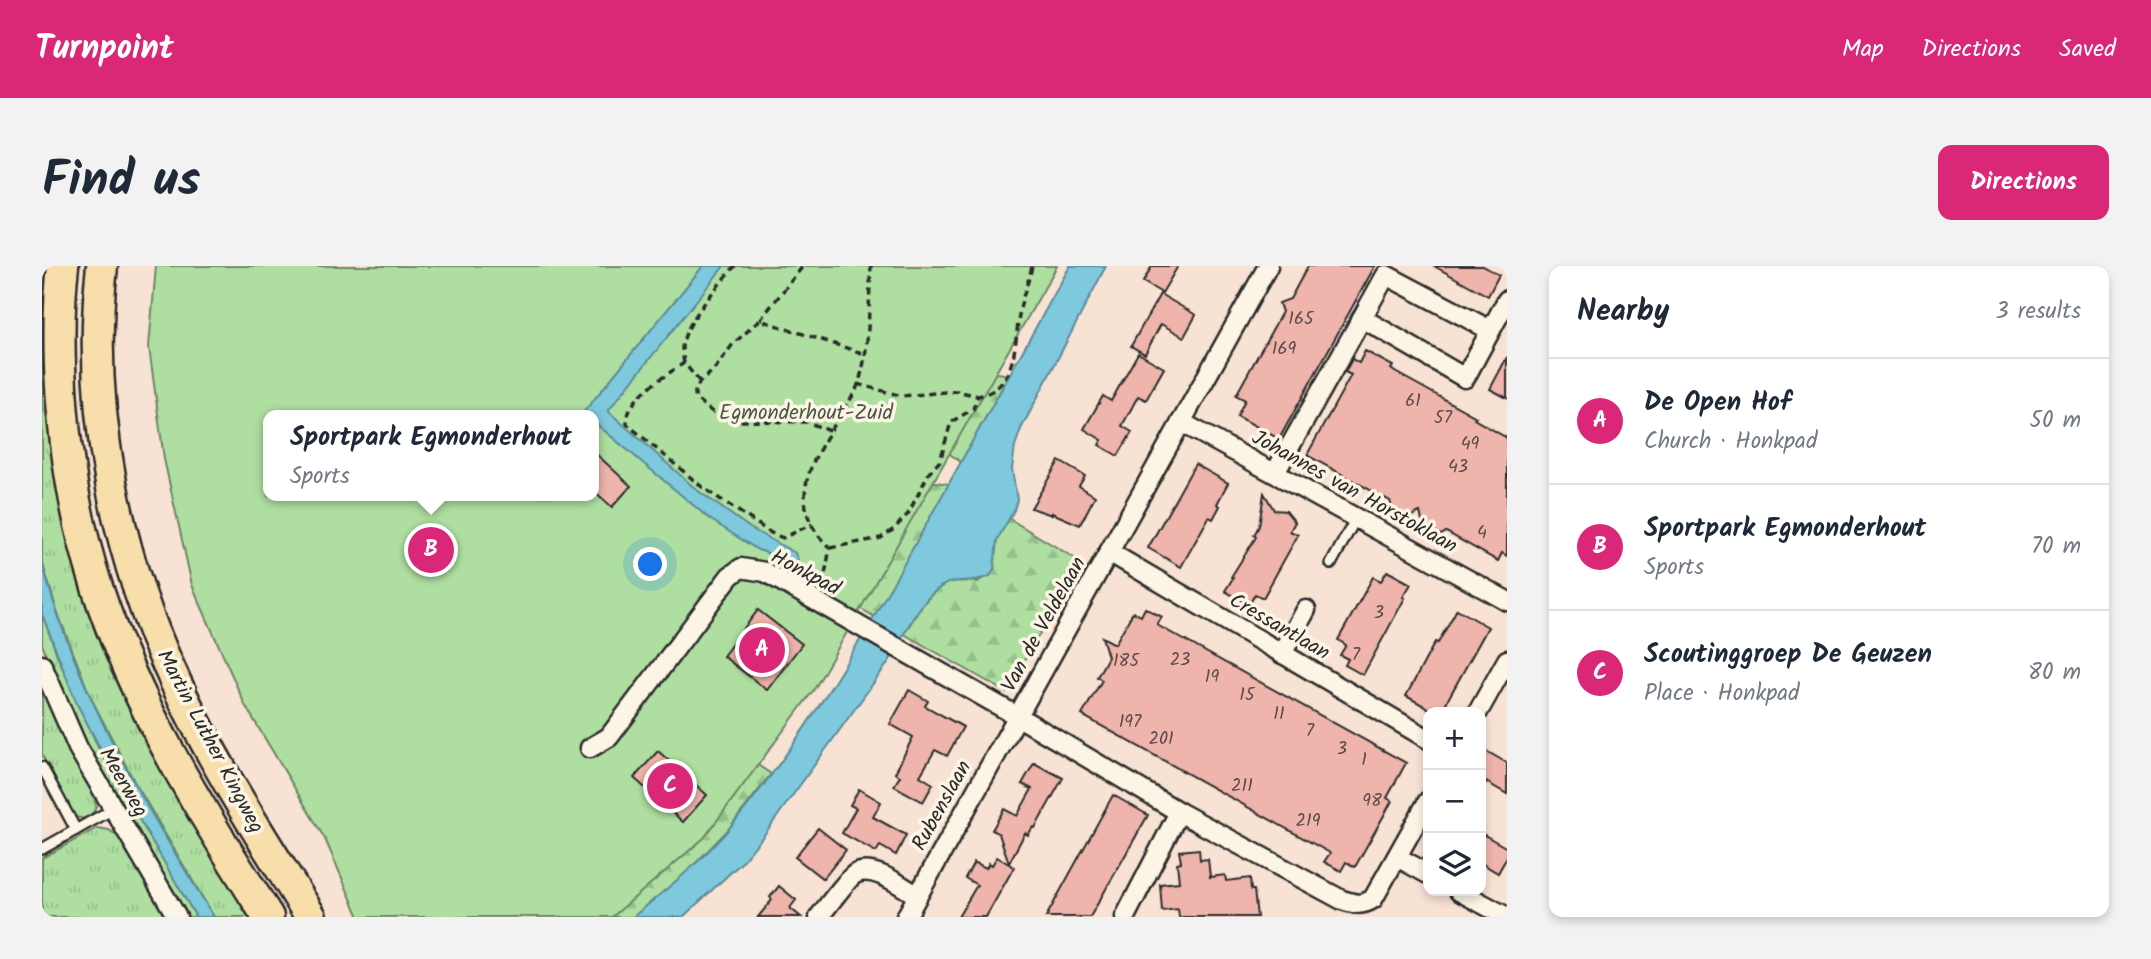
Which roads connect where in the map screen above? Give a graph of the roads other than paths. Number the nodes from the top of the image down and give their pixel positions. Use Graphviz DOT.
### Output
graph roads {
  1 [pos="63,266"];
  2 [pos="102,266"];
  3 [pos="1268,266"];
  4 [pos="1507,300"];
  5 [pos="1362,318"];
  6 [pos="1490,330"];
  7 [pos="1181,422"];
  8 [pos="1275,473"];
  9 [pos="1356,518"];
  10 [pos="1109,552"];
  11 [pos="1331,564"];
  12 [pos="1507,601"];
  13 [pos="1306,610"];
  14 [pos="1282,653"];
  15 [pos="1507,660"];
  16 [pos="42,665"];
  17 [pos="1481,707"];
  18 [pos="1017,716"];
  19 [pos="1423,736"];
  20 [pos="590,748"];
  21 [pos="42,766"];
  22 [pos="113,810"];
  23 [pos="1423,810"];
  24 [pos="1179,812"];
  25 [pos="76,830"];
  26 [pos="42,849"];
  27 [pos="1397,857"];
  28 [pos="1423,871"];
  29 [pos="917,895"];
  30 [pos="1468,896"];
  31 [pos="1369,910"];
  32 [pos="1132,914"];
  33 [pos="177,917"];
  34 [pos="268,917"];
  35 [pos="312,917"];
  36 [pos="819,917"];
  37 [pos="906,917"];
  38 [pos="1507,917"];
  1 -- 34 [label="highway, Martin Luther Kingweg"];
  2 -- 35 [label="highway, Martin Luther Kingweg"];
  3 -- 7 [label="street, Van de Veldelaan"];
  4 -- 6 [label="street"];
  5 -- 6 [label="street"];
  5 -- 6 [label="street"];
  5 -- 8 [label="street"];
  7 -- 8 [label="street, Johannes van Horstoklaan"];
  7 -- 10 [label="street, Van de Veldelaan"];
  8 -- 9 [label="street, Johannes van Horstoklaan"];
  9 -- 11 [label="lane"];
  9 -- 12 [label="street, Johannes van Horstoklaan"];
  10 -- 14 [label="street, Cressantlaan"];
  10 -- 18 [label="street, Van de Veldelaan"];
  13 -- 14 [label="street"];
  14 -- 19 [label="street, Cressantlaan"];
  15 -- 17 [label="street"];
  16 -- 22 [label="street, Meerweg"];
  18 -- 20 [label="street, Honkpad"];
  18 -- 24 [label="street, Van de Veldelaan"];
  18 -- 29 [label="street, Rubenslaan"];
  21 -- 25 [label="lane"];
  22 -- 25 [label="lane"];
  22 -- 33 [label="street, Meerweg"];
  23 -- 27 [label="street, Van de Veldelaan"];
  24 -- 31 [label="street, Van de Veldelaan"];
  24 -- 32 [label="street"];
  25 -- 26 [label="lane"];
  27 -- 28 [label="street"];
  27 -- 31 [label="street, Van de Veldelaan"];
  29 -- 36 [label="street"];
  29 -- 37 [label="street, Rubenslaan"];
  30 -- 38 [label="street"];
}
